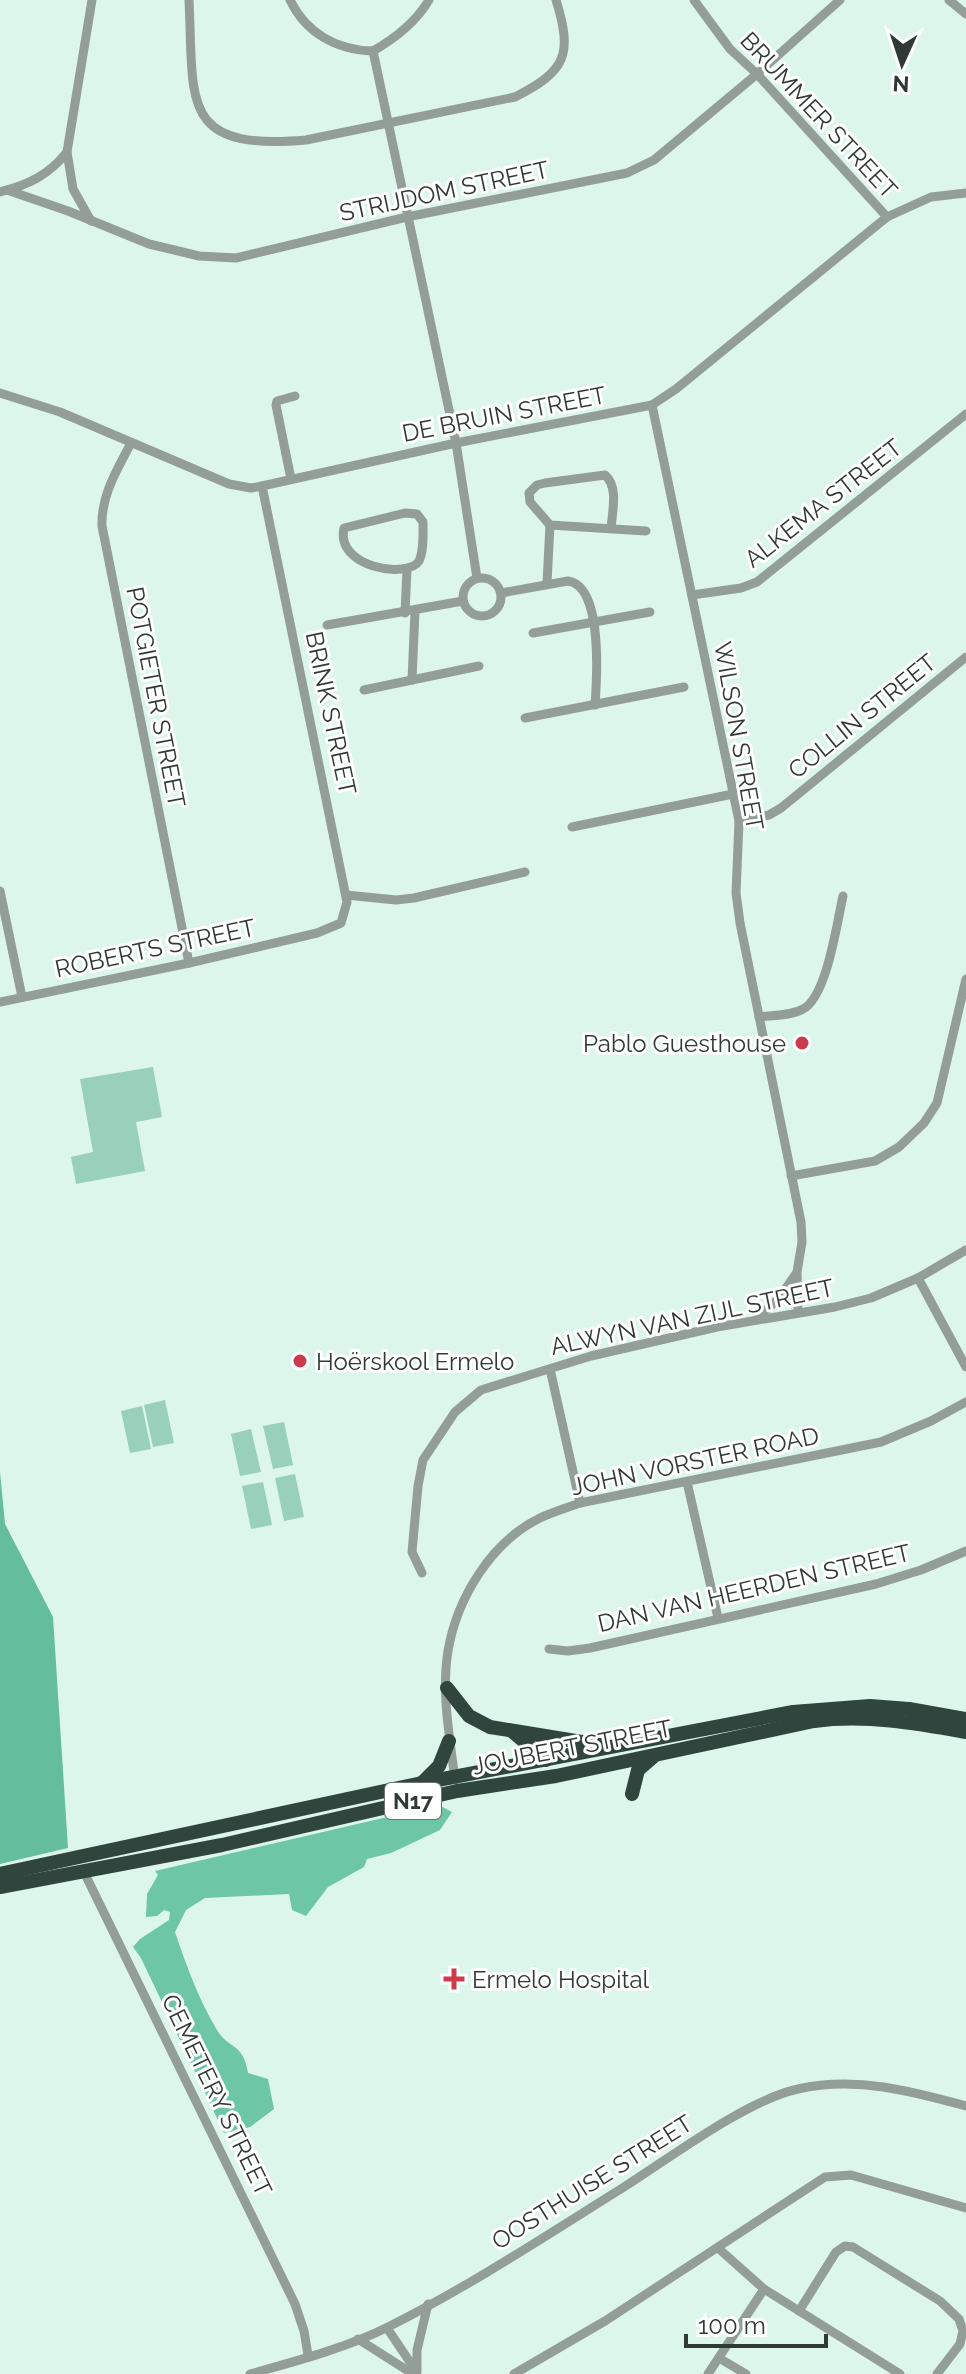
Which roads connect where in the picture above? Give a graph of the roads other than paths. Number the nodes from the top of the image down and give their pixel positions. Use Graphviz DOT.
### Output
graph roads {
  1 [pos="92,0"];
  2 [pos="189,0"];
  3 [pos="290,0"];
  4 [pos="429,0"];
  5 [pos="556,0"];
  6 [pos="694,0"];
  7 [pos="840,0"];
  8 [pos="949,0"];
  9 [pos="966,14"];
  10 [pos="373,51"];
  11 [pos="757,74"];
  12 [pos="388,121"];
  13 [pos="67,152"];
  14 [pos="4,191"];
  15 [pos="966,193"];
  16 [pos="407,217"];
  17 [pos="887,217"];
  18 [pos="91,221"];
  19 [pos="0,393"];
  20 [pos="295,396"];
  21 [pos="652,405"];
  22 [pos="966,414"];
  23 [pos="131,443"];
  24 [pos="456,443"];
  25 [pos="291,479"];
  26 [pos="262,486"];
  27 [pos="550,525"];
  28 [pos="611,529"];
  29 [pos="646,531"];
  30 [pos="407,569"];
  31 [pos="477,578"];
  32 [pos="547,583"];
  33 [pos="501,593"];
  34 [pos="692,595"];
  35 [pos="463,601"];
  36 [pos="410,612"];
  37 [pos="650,612"];
  38 [pos="593,622"];
  39 [pos="327,625"];
  40 [pos="533,633"];
  41 [pos="966,657"];
  42 [pos="479,666"];
  43 [pos="412,680"];
  44 [pos="684,687"];
  45 [pos="364,690"];
  46 [pos="595,705"];
  47 [pos="525,718"];
  48 [pos="733,794"];
  49 [pos="739,821"];
  50 [pos="572,827"];
  51 [pos="525,872"];
  52 [pos="0,891"];
  53 [pos="346,895"];
  54 [pos="843,896"];
  55 [pos="189,963"];
  56 [pos="966,979"];
  57 [pos="22,997"];
  58 [pos="0,1002"];
  59 [pos="759,1017"];
  60 [pos="791,1176"];
  61 [pos="966,1250"];
  62 [pos="797,1272"];
  63 [pos="918,1278"];
  64 [pos="798,1312"];
  65 [pos="756,1320"];
  66 [pos="966,1367"];
  67 [pos="550,1369"];
  68 [pos="966,1402"];
  69 [pos="687,1482"];
  70 [pos="580,1503"];
  71 [pos="966,1551"];
  72 [pos="422,1573"];
  73 [pos="718,1618"];
  74 [pos="549,1649"];
  75 [pos="447,1688"];
  76 [pos="966,1719"];
  77 [pos="513,1732"];
  78 [pos="966,1732"];
  79 [pos="449,1741"];
  80 [pos="609,1746"];
  81 [pos="657,1755"];
  82 [pos="546,1760"];
  83 [pos="422,1783"];
  84 [pos="456,1784"];
  85 [pos="632,1794"];
  86 [pos="79,1857"];
  87 [pos="84,1872"];
  88 [pos="0,1874"];
  89 [pos="0,1887"];
  90 [pos="966,2106"];
  91 [pos="966,2208"];
  92 [pos="718,2248"];
  93 [pos="764,2289"];
  94 [pos="428,2304"];
  95 [pos="799,2311"];
  96 [pos="387,2328"];
  97 [pos="358,2339"];
  98 [pos="308,2355"];
  99 [pos="719,2358"];
  100 [pos="416,2373"];
  101 [pos="250,2374"];
  102 [pos="514,2374"];
  103 [pos="708,2374"];
  104 [pos="746,2374"];
  105 [pos="900,2374"];
  106 [pos="937,2374"];
  1 -- 13 [label="street"];
  2 -- 12 [label="street"];
  3 -- 10 [label="street"];
  4 -- 10 [label="street"];
  5 -- 12 [label="street"];
  6 -- 11 [label="street, BRUMMER STREET"];
  7 -- 11 [label="street, STRIJDOM STREET"];
  8 -- 9 [label="street"];
  10 -- 12 [label="street"];
  11 -- 16 [label="street, STRIJDOM STREET"];
  11 -- 17 [label="street, BRUMMER STREET"];
  12 -- 16 [label="street"];
  13 -- 14 [label="street"];
  13 -- 18 [label="street"];
  14 -- 18 [label="street, STRIJDOM STREET"];
  15 -- 17 [label="street, DE BRUIN STREET"];
  16 -- 18 [label="street, STRIJDOM STREET"];
  16 -- 24 [label="street"];
  17 -- 21 [label="street, DE BRUIN STREET"];
  19 -- 23 [label="street, DE BRUIN STREET"];
  20 -- 25 [label="street"];
  21 -- 24 [label="street, DE BRUIN STREET"];
  21 -- 34 [label="street, WILSON STREET"];
  22 -- 34 [label="street, ALKEMA STREET"];
  23 -- 26 [label="street, DE BRUIN STREET"];
  23 -- 55 [label="street, POTGIETER STREET"];
  24 -- 25 [label="street, DE BRUIN STREET"];
  24 -- 31 [label="street"];
  25 -- 26 [label="street, DE BRUIN STREET"];
  26 -- 53 [label="street, BRINK STREET"];
  27 -- 28 [label="street"];
  27 -- 28 [label="street"];
  27 -- 32 [label="street"];
  28 -- 29 [label="street"];
  30 -- 30 [label="street"];
  30 -- 36 [label="street"];
  31 -- 33 [label="street"];
  31 -- 35 [label="street"];
  32 -- 33 [label="street"];
  32 -- 38 [label="street"];
  33 -- 35 [label="street"];
  34 -- 48 [label="street, WILSON STREET"];
  35 -- 36 [label="street"];
  36 -- 39 [label="street"];
  36 -- 43 [label="street"];
  37 -- 38 [label="street"];
  38 -- 40 [label="street"];
  38 -- 46 [label="street"];
  41 -- 49 [label="street, COLLIN STREET"];
  42 -- 43 [label="street"];
  43 -- 45 [label="street"];
  44 -- 46 [label="street"];
  46 -- 47 [label="street"];
  48 -- 49 [label="street, WILSON STREET"];
  48 -- 50 [label="street"];
  49 -- 59 [label="street, WILSON STREET"];
  51 -- 53 [label="street"];
  52 -- 57 [label="street"];
  53 -- 55 [label="street, ROBERTS STREET"];
  54 -- 59 [label="street"];
  55 -- 57 [label="street, ROBERTS STREET"];
  56 -- 60 [label="street"];
  57 -- 58 [label="street, ROBERTS STREET"];
  59 -- 60 [label="street, WILSON STREET"];
  60 -- 62 [label="street, WILSON STREET"];
  61 -- 63 [label="street, ALWYN VAN ZIJL STREET"];
  62 -- 64 [label="street, WILSON STREET"];
  62 -- 65 [label="street"];
  63 -- 64 [label="street, ALWYN VAN ZIJL STREET"];
  63 -- 66 [label="street"];
  64 -- 65 [label="street, ALWYN VAN ZIJL STREET"];
  65 -- 67 [label="street, ALWYN VAN ZIJL STREET"];
  67 -- 70 [label="street"];
  67 -- 72 [label="street, ALWYN VAN ZIJL STREET"];
  68 -- 69 [label="street, JOHN VORSTER ROAD"];
  69 -- 70 [label="street, JOHN VORSTER ROAD"];
  69 -- 73 [label="street"];
  70 -- 75 [label="street, JOHN VORSTER ROAD"];
  71 -- 73 [label="street, DAN VAN HEERDEN STREET"];
  73 -- 74 [label="street, DAN VAN HEERDEN STREET"];
  75 -- 77 [label="highway"];
  75 -- 79 [label="street, JOHN VORSTER ROAD"];
  76 -- 80 [label="highway, JOUBERT STREET / N17"];
  77 -- 80 [label="highway"];
  77 -- 82 [label="highway"];
  78 -- 81 [label="highway, JOUBERT STREET / N17"];
  79 -- 83 [label="highway"];
  79 -- 84 [label="street, JOHN VORSTER ROAD"];
  80 -- 82 [label="highway, JOUBERT STREET / N17"];
  81 -- 84 [label="highway, JOUBERT STREET / N17"];
  81 -- 85 [label="highway"];
  82 -- 84 [label="highway, JOUBERT STREET / N17"];
  83 -- 84 [label="highway, JOUBERT STREET / N17"];
  83 -- 86 [label="highway, JOUBERT STREET / N17"];
  84 -- 87 [label="highway, JOUBERT STREET / N17"];
  86 -- 87 [label="street, CEMETERY STREET"];
  86 -- 88 [label="highway, JOUBERT STREET / N17"];
  87 -- 89 [label="highway, JOUBERT STREET / N17"];
  87 -- 98 [label="street, CEMETERY STREET"];
  90 -- 94 [label="street, OOSTHUISE STREET"];
  91 -- 92 [label="street"];
  92 -- 93 [label="street"];
  92 -- 102 [label="street"];
  93 -- 95 [label="street"];
  93 -- 99 [label="street"];
  94 -- 96 [label="street, OOSTHUISE STREET"];
  94 -- 100 [label="street"];
  95 -- 105 [label="street"];
  95 -- 106 [label="street"];
  96 -- 97 [label="street, OOSTHUISE STREET"];
  96 -- 100 [label="street"];
  97 -- 98 [label="street, OOSTHUISE STREET"];
  97 -- 100 [label="street"];
  98 -- 101 [label="street, OOSTHUISE STREET"];
  99 -- 103 [label="street"];
  99 -- 104 [label="street"];
}
